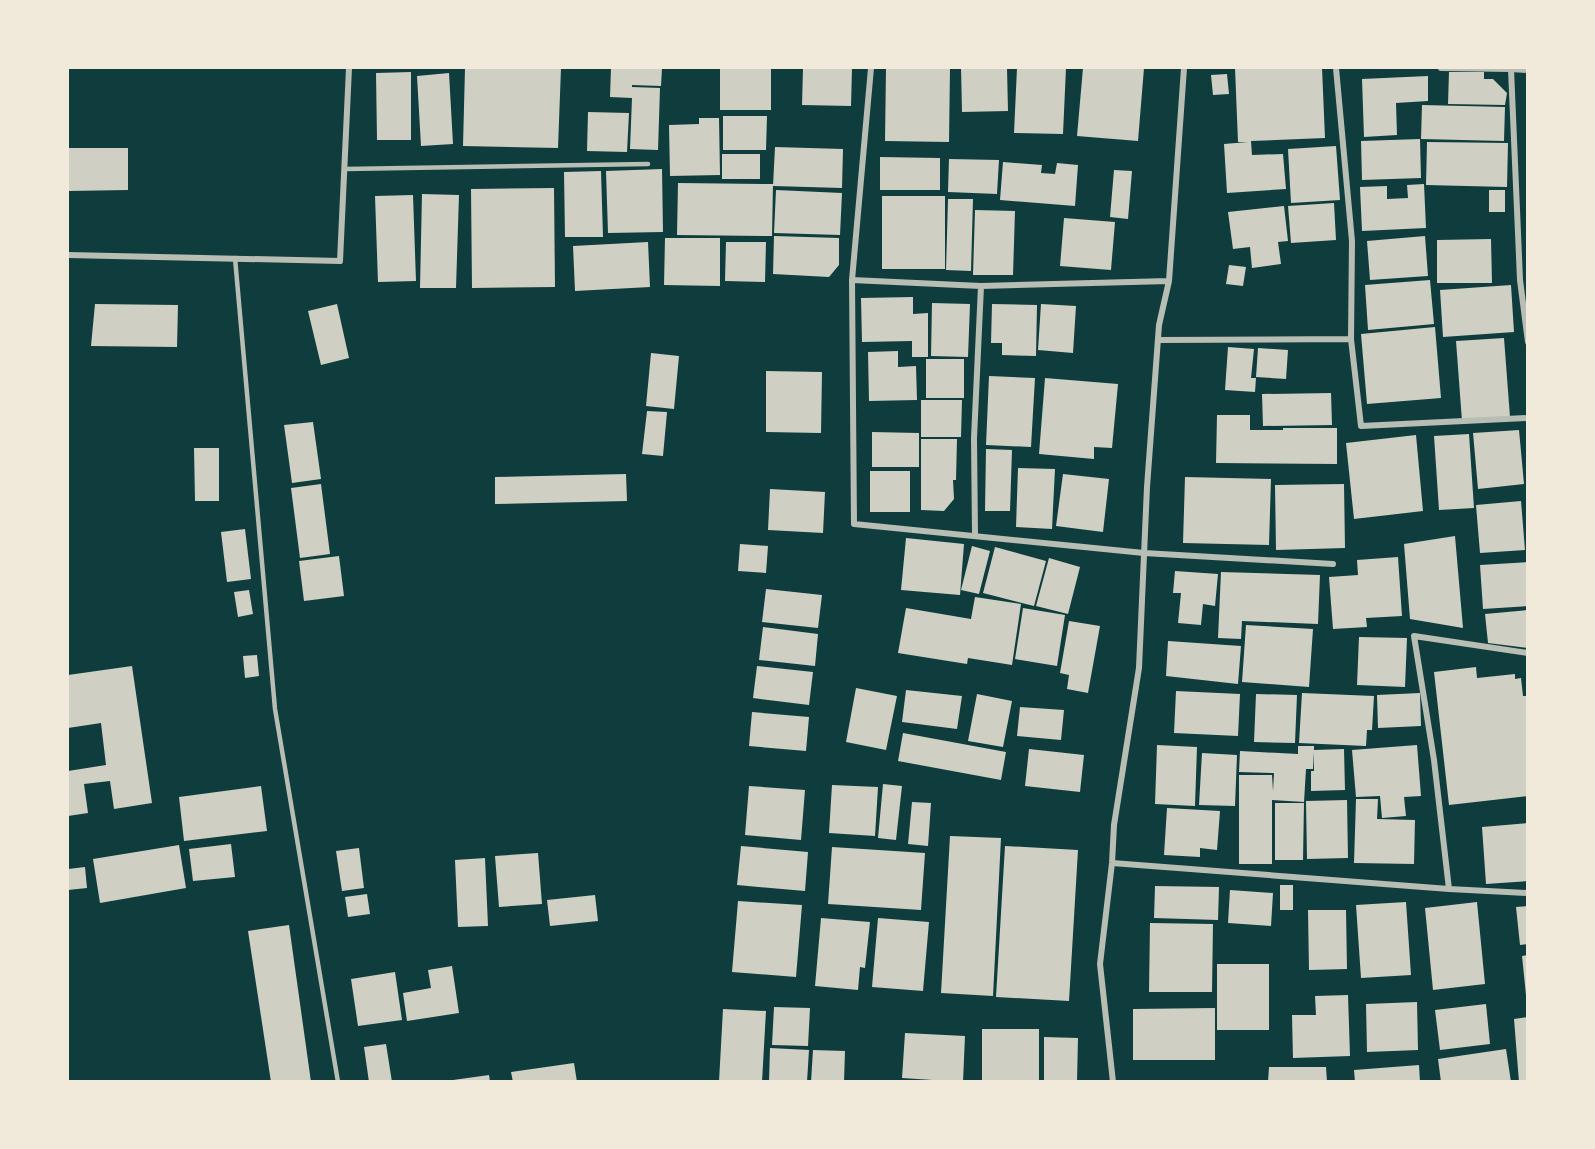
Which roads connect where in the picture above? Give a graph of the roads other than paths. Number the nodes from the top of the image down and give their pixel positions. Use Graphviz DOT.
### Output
graph roads {
  1 [pos="349,68"];
  2 [pos="871,68"];
  3 [pos="1184,68"];
  4 [pos="1336,68"];
  5 [pos="1441,68"];
  6 [pos="1511,69"];
  7 [pos="1527,70"];
  8 [pos="648,164"];
  9 [pos="345,170"];
  10 [pos="68,255"];
  11 [pos="235,258"];
  12 [pos="1524,279"];
  13 [pos="852,280"];
  14 [pos="1169,281"];
  15 [pos="981,286"];
  16 [pos="1351,339"];
  17 [pos="1158,340"];
  18 [pos="1527,342"];
  19 [pos="1527,418"];
  20 [pos="975,535"];
  21 [pos="1144,553"];
  22 [pos="1333,564"];
  23 [pos="1527,653"];
  24 [pos="1112,863"];
  25 [pos="1449,889"];
  26 [pos="1527,892"];
  27 [pos="338,1082"];
  28 [pos="1113,1082"];
  1 -- 9 [label="street"];
  2 -- 13 [label="street"];
  3 -- 14 [label="street"];
  4 -- 16 [label="street"];
  5 -- 6 [label="street"];
  6 -- 7 [label="street"];
  6 -- 12 [label="street"];
  8 -- 9 [label="lane"];
  9 -- 11 [label="street"];
  10 -- 11 [label="street"];
  11 -- 27 [label="lane"];
  12 -- 18 [label="street"];
  13 -- 15 [label="street"];
  13 -- 20 [label="street"];
  14 -- 15 [label="street"];
  14 -- 17 [label="street"];
  15 -- 20 [label="street"];
  16 -- 17 [label="street"];
  16 -- 19 [label="street"];
  17 -- 21 [label="street"];
  20 -- 21 [label="street"];
  21 -- 22 [label="street"];
  21 -- 24 [label="street"];
  23 -- 25 [label="street"];
  24 -- 25 [label="street"];
  24 -- 28 [label="street"];
  25 -- 26 [label="street"];
}
